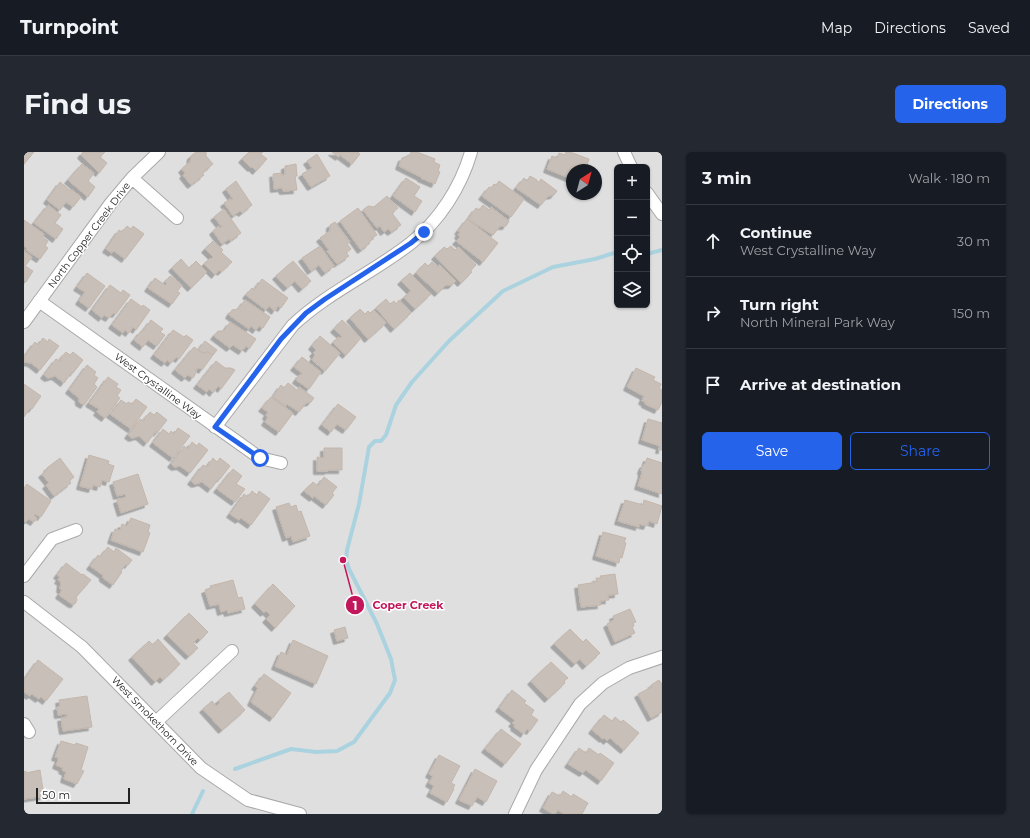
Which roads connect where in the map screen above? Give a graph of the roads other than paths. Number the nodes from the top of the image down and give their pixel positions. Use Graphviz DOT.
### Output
graph roads {
  1 [pos="159,152"];
  2 [pos="471,152"];
  3 [pos="624,152"];
  4 [pos="630,164"];
  5 [pos="132,178"];
  6 [pos="650,197"];
  7 [pos="662,214"];
  8 [pos="177,218"];
  9 [pos="39,301"];
  10 [pos="24,322"];
  11 [pos="215,427"];
  12 [pos="281,463"];
  13 [pos="76,530"];
  14 [pos="24,576"];
  15 [pos="24,602"];
  16 [pos="232,651"];
  17 [pos="662,657"];
  18 [pos="156,722"];
  19 [pos="300,814"];
  20 [pos="515,814"];
  1 -- 5 [label="street, North Copper Creek Drive"];
  2 -- 11 [label="street"];
  3 -- 4 [label="street"];
  5 -- 8 [label="street"];
  5 -- 9 [label="street, North Copper Creek Drive"];
  6 -- 7 [label="street"];
  9 -- 10 [label="street, North Copper Creek Drive"];
  9 -- 11 [label="street, West Crystalline Way"];
  11 -- 12 [label="street, West Crystalline Way"];
  13 -- 14 [label="street"];
  15 -- 18 [label="street, West Smokethorn Drive"];
  16 -- 18 [label="street"];
  17 -- 20 [label="street"];
  18 -- 19 [label="street, West Smokethorn Drive"];
}
